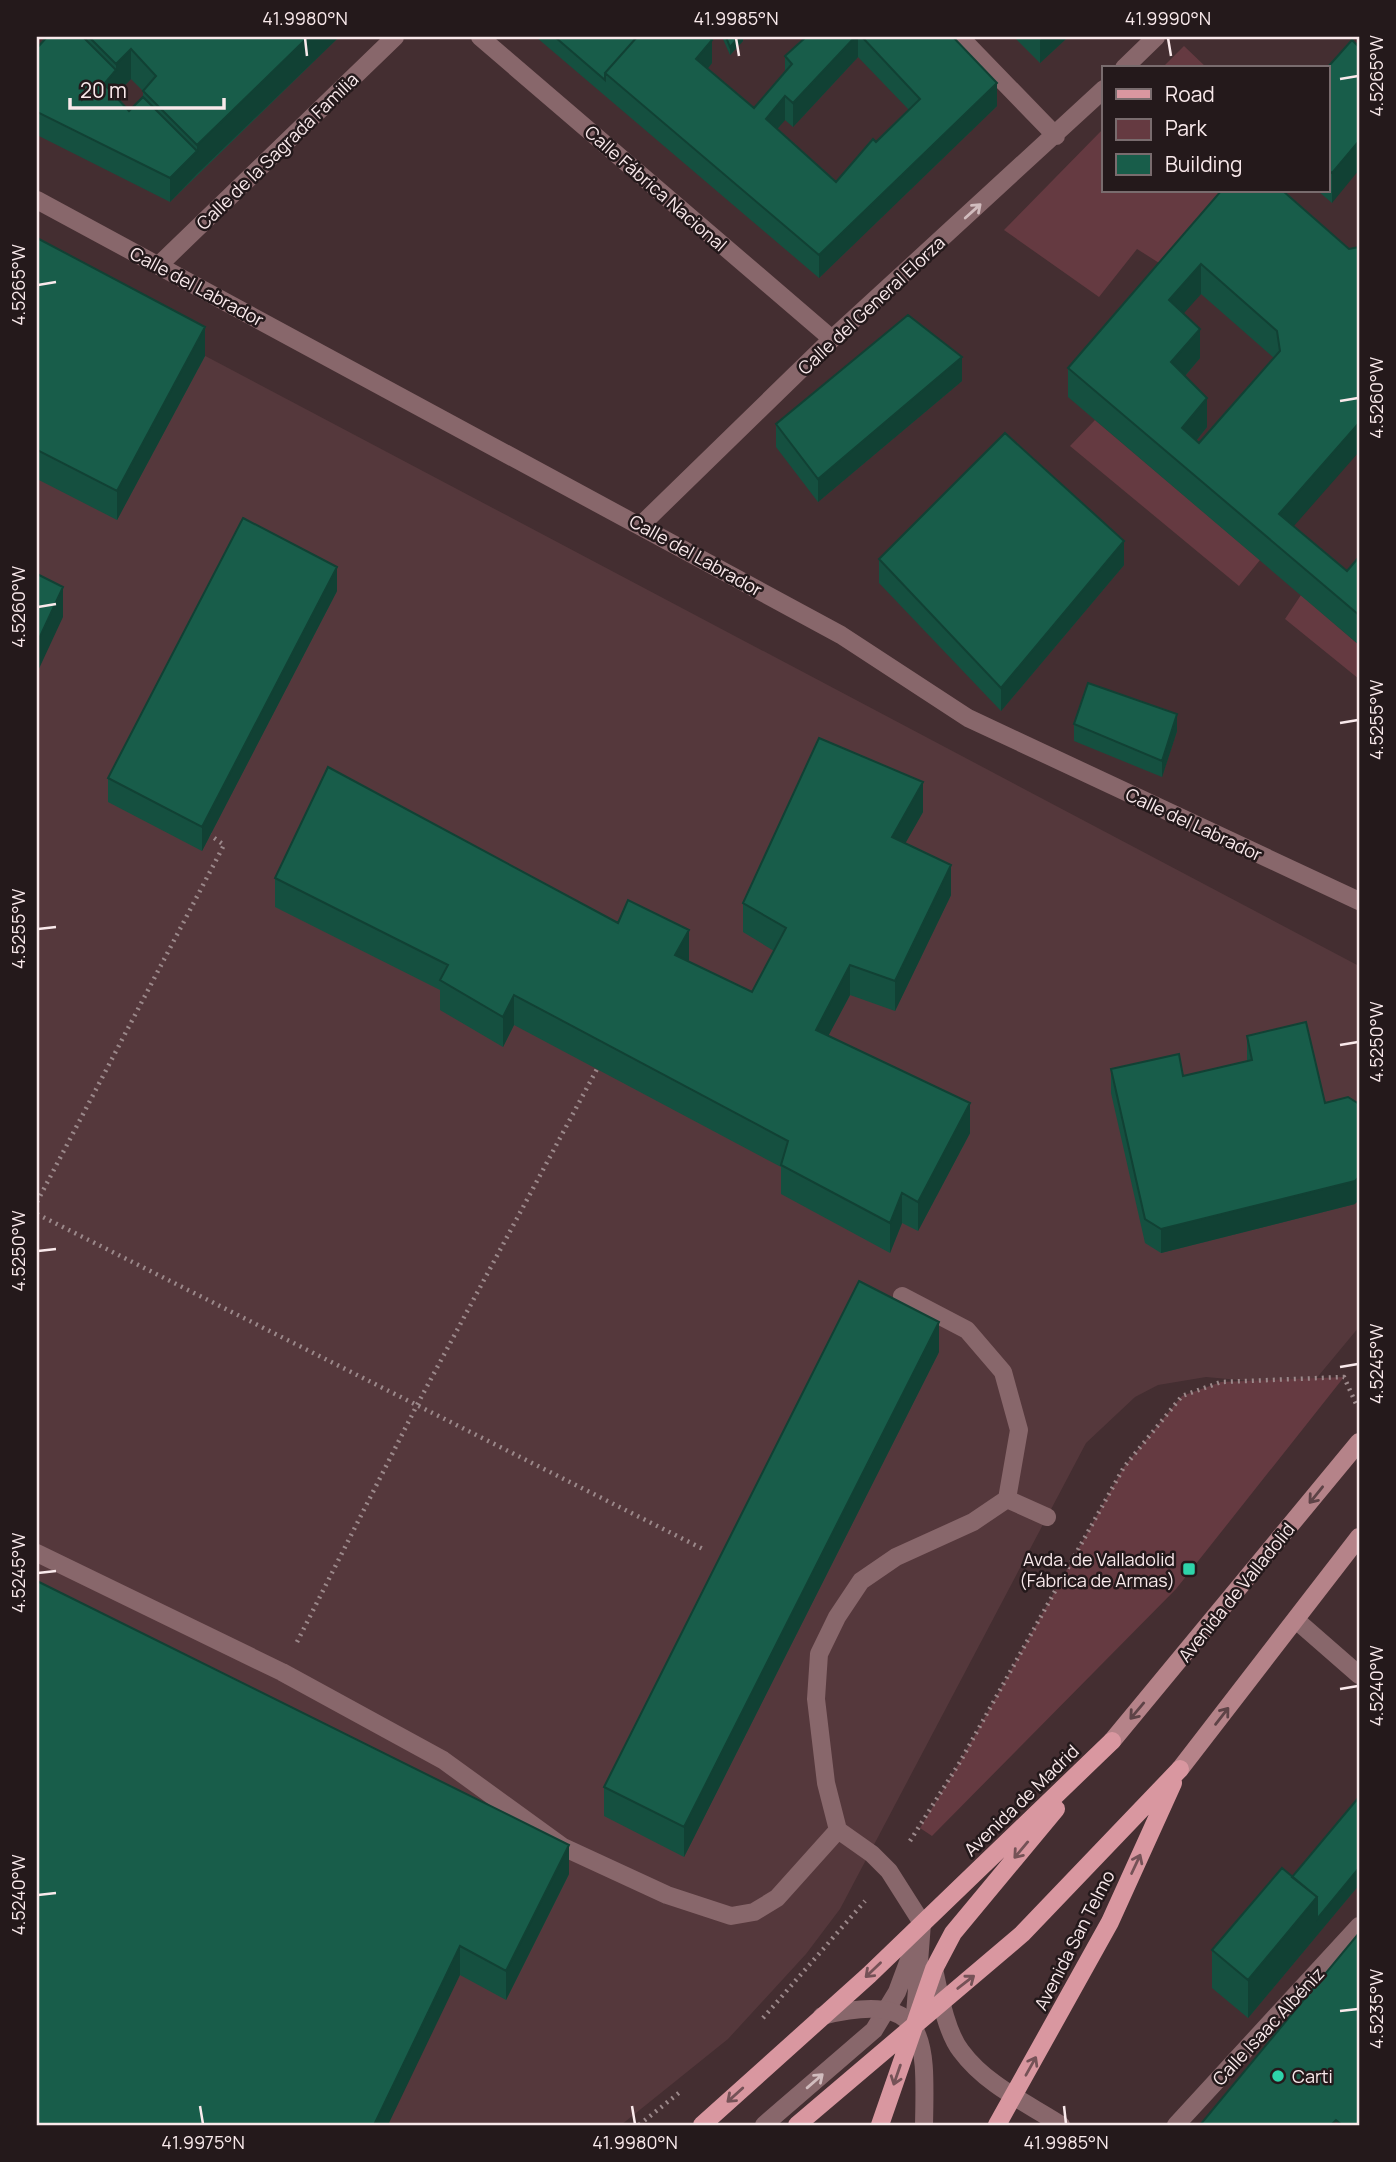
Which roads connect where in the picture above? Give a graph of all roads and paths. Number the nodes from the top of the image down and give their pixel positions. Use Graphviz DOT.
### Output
graph roads {
  1 [pos="396,37"];
  2 [pos="480,37"];
  3 [pos="960,37"];
  4 [pos="1156,37"];
  5 [pos="1126,66"];
  6 [pos="1102,91"];
  7 [pos="1056,136"];
  8 [pos="37,200"];
  9 [pos="159,265"];
  10 [pos="832,339"];
  11 [pos="640,525"];
  12 [pos="209,835"];
  13 [pos="1359,901"];
  14 [pos="597,1069"];
  15 [pos="37,1202"];
  16 [pos="37,1214"];
  17 [pos="902,1296"];
  18 [pos="417,1405"];
  19 [pos="1359,1410"];
  20 [pos="1359,1442"];
  21 [pos="1007,1499"];
  22 [pos="1047,1517"];
  23 [pos="1359,1537"];
  24 [pos="704,1549"];
  25 [pos="37,1553"];
  26 [pos="1296,1620"];
  27 [pos="282,1672"];
  28 [pos="1359,1675"];
  29 [pos="1112,1741"];
  30 [pos="1180,1769"];
  31 [pos="838,1830"];
  32 [pos="889,1871"];
  33 [pos="922,1923"];
  34 [pos="1359,1926"];
  35 [pos="934,1969"];
  36 [pos="941,2002"];
  37 [pos="887,2010"];
  38 [pos="822,2016"];
  39 [pos="914,2025"];
  40 [pos="754,2027"];
  41 [pos="681,2091"];
  42 [pos="1014,2096"];
  43 [pos="639,2125"];
  44 [pos="702,2125"];
  45 [pos="764,2125"];
  46 [pos="797,2125"];
  47 [pos="880,2125"];
  48 [pos="924,2125"];
  49 [pos="997,2125"];
  50 [pos="1062,2125"];
  51 [pos="1176,2125"];
  1 -- 9 [label="street, Calle de la Sagrada Familia"];
  2 -- 10 [label="street, Calle Fábrica Nacional"];
  3 -- 7 [label="street"];
  4 -- 5 [label="street"];
  6 -- 7 [label="street, Calle del General Elorza"];
  10 -- 7 [label="street, Calle del General Elorza, one-way"];
  8 -- 9 [label="street, Calle del Labrador"];
  9 -- 11 [label="street, Calle del Labrador"];
  10 -- 11 [label="street, Calle del General Elorza"];
  11 -- 13 [label="street, Calle del Labrador"];
  12 -- 15 [label="path"];
  14 -- 18 [label="path"];
  16 -- 18 [label="path"];
  17 -- 21 [label="street"];
  18 -- 24 [label="path"];
  18 -- 27 [label="path"];
  19 -- 32 [label="path"];
  20 -- 29 [label="main road, Avenida de Valladolid, one-way"];
  21 -- 22 [label="street"];
  21 -- 31 [label="street"];
  23 -- 26 [label="main road"];
  25 -- 27 [label="street"];
  26 -- 28 [label="street"];
  30 -- 26 [label="main road, one-way"];
  27 -- 31 [label="street"];
  29 -- 33 [label="main road, Avenida de Madrid"];
  29 -- 35 [label="main road, Avenida de Madrid, one-way"];
  36 -- 30 [label="main road, Avenida de Madrid, one-way"];
  42 -- 30 [label="main road, Avenida San Telmo, one-way"];
  31 -- 32 [label="street"];
  32 -- 33 [label="street"];
  32 -- 40 [label="path"];
  33 -- 37 [label="street"];
  33 -- 38 [label="main road, Avenida de Madrid, one-way"];
  33 -- 39 [label="street"];
  34 -- 51 [label="street, Calle Isaac Albéniz"];
  35 -- 36 [label="street"];
  35 -- 39 [label="main road, Avenida de Madrid"];
  36 -- 39 [label="main road, Avenida de Madrid"];
  36 -- 42 [label="street"];
  37 -- 38 [label="street"];
  37 -- 39 [label="street"];
  45 -- 37 [label="street, one-way"];
  38 -- 44 [label="main road, Avenida de Madrid, one-way"];
  39 -- 46 [label="main road, Avenida de Madrid"];
  39 -- 47 [label="main road, one-way"];
  39 -- 48 [label="street"];
  41 -- 43 [label="path"];
  42 -- 49 [label="main road, Avenida San Telmo"];
  42 -- 50 [label="street"];
}
